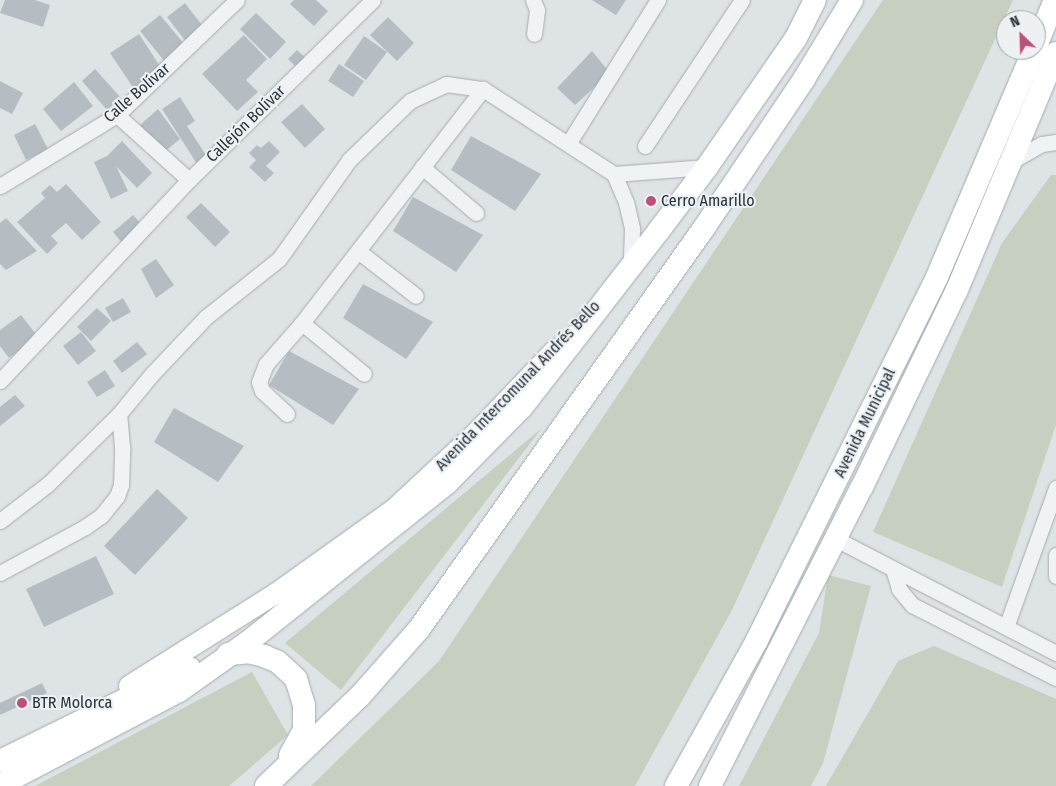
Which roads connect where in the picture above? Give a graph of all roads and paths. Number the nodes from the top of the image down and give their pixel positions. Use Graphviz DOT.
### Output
graph roads {
  1 [pos="237,0"];
  2 [pos="373,0"];
  3 [pos="534,0"];
  4 [pos="658,0"];
  5 [pos="742,0"];
  6 [pos="814,0"];
  7 [pos="852,0"];
  8 [pos="1055,0"];
  9 [pos="1046,22"];
  10 [pos="534,34"];
  11 [pos="1056,53"];
  12 [pos="1030,60"];
  13 [pos="483,89"];
  14 [pos="117,115"];
  15 [pos="1056,142"];
  16 [pos="568,144"];
  17 [pos="644,146"];
  18 [pos="1012,161"];
  19 [pos="422,167"];
  20 [pos="707,167"];
  21 [pos="614,174"];
  22 [pos="189,180"];
  23 [pos="0,186"];
  24 [pos="476,212"];
  25 [pos="358,251"];
  26 [pos="631,264"];
  27 [pos="616,283"];
  28 [pos="416,296"];
  29 [pos="302,323"];
  30 [pos="364,374"];
  31 [pos="0,381"];
  32 [pos="119,414"];
  33 [pos="287,414"];
  34 [pos="1056,488"];
  35 [pos="0,521"];
  36 [pos="836,539"];
  37 [pos="1056,555"];
  38 [pos="893,569"];
  39 [pos="0,573"];
  40 [pos="1056,576"];
  41 [pos="1006,627"];
  42 [pos="232,653"];
  43 [pos="1056,653"];
  44 [pos="1056,678"];
  45 [pos="0,751"];
  46 [pos="0,761"];
  47 [pos="0,785"];
  48 [pos="266,786"];
  49 [pos="676,786"];
  50 [pos="710,786"];
  1 -- 14 [label="street, Calle Bolívar"];
  2 -- 22 [label="street, Callejón Bolívar"];
  3 -- 10 [label="street"];
  4 -- 16 [label="street"];
  5 -- 17 [label="street"];
  6 -- 20 [label="highway, Avenida Intercomunal Andrés Bello"];
  7 -- 48 [label="highway"];
  8 -- 9 [label="highway"];
  11 -- 18 [label="highway, Avenida Municipal"];
  12 -- 49 [label="highway, Avenida Municipal"];
  13 -- 16 [label="street"];
  13 -- 19 [label="street"];
  13 -- 32 [label="street"];
  14 -- 22 [label="street"];
  14 -- 23 [label="street, Calle Bolívar"];
  15 -- 18 [label="street"];
  16 -- 21 [label="street"];
  18 -- 36 [label="highway, Avenida Municipal"];
  19 -- 24 [label="street"];
  19 -- 25 [label="street"];
  20 -- 21 [label="street"];
  20 -- 26 [label="highway, Avenida Intercomunal Andrés Bello"];
  21 -- 26 [label="street"];
  22 -- 31 [label="street, Callejón Bolívar"];
  25 -- 28 [label="street"];
  25 -- 29 [label="street"];
  26 -- 27 [label="highway, Avenida Intercomunal Andrés Bello"];
  27 -- 42 [label="highway"];
  27 -- 45 [label="main road, Avenida Intercomunal Andrés Bello"];
  29 -- 30 [label="street"];
  29 -- 33 [label="street"];
  32 -- 35 [label="street"];
  32 -- 39 [label="street"];
  34 -- 41 [label="street"];
  36 -- 38 [label="street"];
  36 -- 50 [label="highway, Avenida Municipal"];
  37 -- 40 [label="street"];
  38 -- 41 [label="street"];
  38 -- 44 [label="street"];
  41 -- 43 [label="street"];
  42 -- 46 [label="highway"];
  42 -- 47 [label="highway"];
  42 -- 48 [label="highway"];
}
